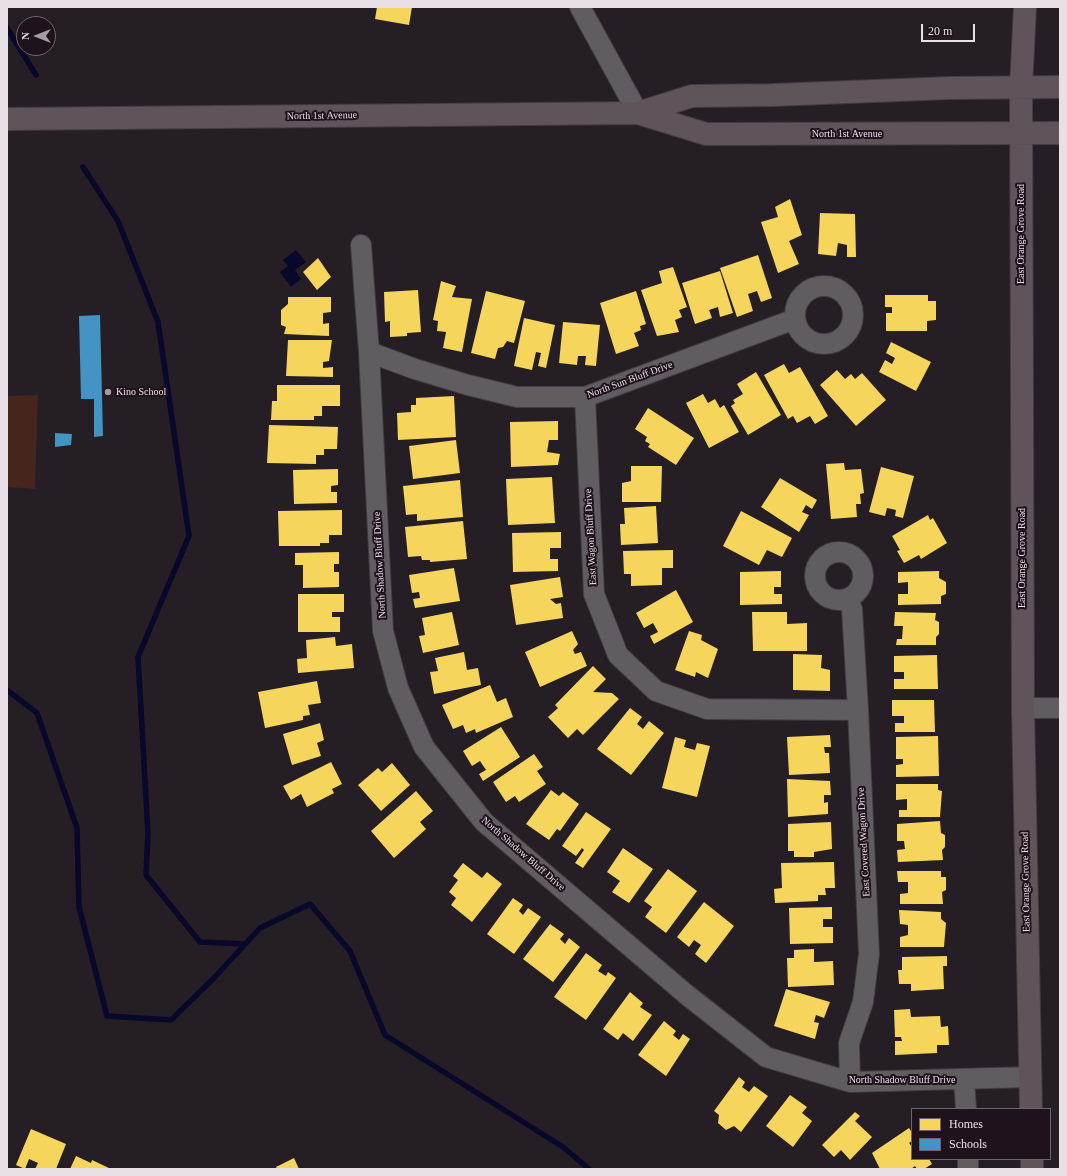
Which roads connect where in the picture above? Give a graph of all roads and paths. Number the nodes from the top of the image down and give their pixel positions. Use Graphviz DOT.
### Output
graph roads {
  1 [pos="580,7"];
  2 [pos="1025,7"];
  3 [pos="1021,87"];
  4 [pos="1060,87"];
  5 [pos="638,114"];
  6 [pos="7,119"];
  7 [pos="1021,132"];
  8 [pos="1060,133"];
  9 [pos="361,245"];
  10 [pos="795,319"];
  11 [pos="369,352"];
  12 [pos="585,397"];
  13 [pos="848,599"];
  14 [pos="1023,708"];
  15 [pos="1060,708"];
  16 [pos="858,710"];
  17 [pos="1030,1077"];
  18 [pos="964,1079"];
  19 [pos="850,1082"];
  20 [pos="966,1108"];
  21 [pos="1031,1108"];
  1 -- 5 [label="street"];
  2 -- 3 [label="main road, East Orange Grove Road"];
  3 -- 4 [label="main road, North 1st Avenue"];
  3 -- 5 [label="main road, North 1st Avenue"];
  3 -- 7 [label="main road, East Orange Grove Road"];
  5 -- 6 [label="main road, North 1st Avenue"];
  5 -- 7 [label="main road, North 1st Avenue"];
  7 -- 8 [label="main road, North 1st Avenue"];
  7 -- 14 [label="main road, East Orange Grove Road"];
  9 -- 11 [label="street, North Shadow Bluff Drive"];
  10 -- 12 [label="street, North Sun Bluff Drive"];
  11 -- 12 [label="street, North Sun Bluff Drive"];
  11 -- 19 [label="street, North Shadow Bluff Drive"];
  12 -- 16 [label="street, East Wagon Bluff Drive"];
  13 -- 16 [label="street, East Covered Wagon Drive"];
  14 -- 15 [label="street"];
  14 -- 17 [label="main road, East Orange Grove Road"];
  16 -- 19 [label="street, East Covered Wagon Drive"];
  17 -- 18 [label="street, North Shadow Bluff Drive"];
  17 -- 21 [label="main road, East Orange Grove Road"];
  18 -- 19 [label="street, North Shadow Bluff Drive"];
  18 -- 20 [label="street"];
}
